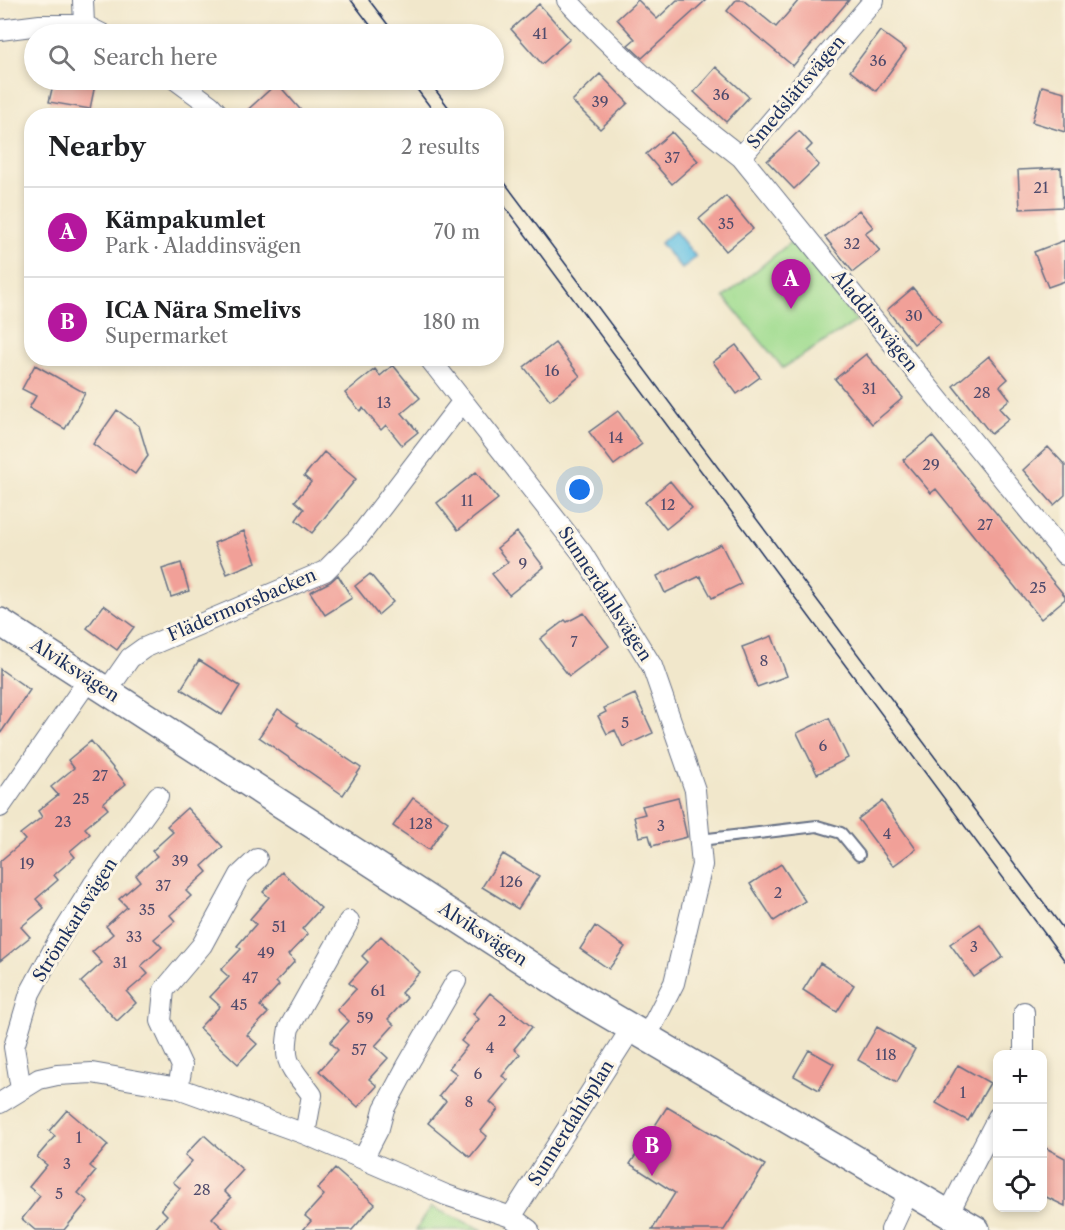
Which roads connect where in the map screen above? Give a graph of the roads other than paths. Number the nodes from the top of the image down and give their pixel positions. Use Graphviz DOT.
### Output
graph roads {
  1 [pos="83,0"];
  2 [pos="567,0"];
  3 [pos="874,0"];
  4 [pos="84,24"];
  5 [pos="24,27"];
  6 [pos="0,30"];
  7 [pos="190,90"];
  8 [pos="213,108"];
  9 [pos="741,157"];
  10 [pos="435,366"];
  11 [pos="463,401"];
  12 [pos="1065,555"];
  13 [pos="0,622"];
  14 [pos="98,685"];
  15 [pos="158,796"];
  16 [pos="0,807"];
  17 [pos="699,840"];
  18 [pos="859,855"];
  19 [pos="257,860"];
  20 [pos="349,921"];
  21 [pos="456,981"];
  22 [pos="1024,1012"];
  23 [pos="639,1033"];
  24 [pos="1024,1050"];
  25 [pos="178,1088"];
  26 [pos="21,1089"];
  27 [pos="0,1103"];
  28 [pos="993,1127"];
  29 [pos="305,1134"];
  30 [pos="363,1159"];
  31 [pos="909,1191"];
  32 [pos="948,1214"];
  33 [pos="511,1218"];
  34 [pos="529,1230"];
  35 [pos="891,1230"];
  36 [pos="976,1230"];
  1 -- 4 [label="street"];
  2 -- 9 [label="street, Aladdinsvägen"];
  3 -- 9 [label="street, Smedslättsvägen"];
  5 -- 6 [label="street"];
  7 -- 8 [label="street"];
  9 -- 12 [label="street, Aladdinsvägen"];
  10 -- 11 [label="street, Sunnerdahlsvägen"];
  11 -- 14 [label="street, Flädermorsbacken"];
  11 -- 17 [label="street, Sunnerdahlsvägen"];
  13 -- 14 [label="street, Alviksvägen"];
  14 -- 16 [label="street, Flädermorsbacken"];
  14 -- 23 [label="street, Alviksvägen"];
  15 -- 26 [label="street, Strömkarlsvägen"];
  17 -- 18 [label="lane"];
  17 -- 23 [label="street, Sunnerdahlsvägen"];
  19 -- 25 [label="street"];
  20 -- 29 [label="street"];
  21 -- 30 [label="street"];
  22 -- 24 [label="street"];
  23 -- 31 [label="street, Alviksvägen"];
  23 -- 33 [label="street, Sunnerdahlsplan"];
  25 -- 26 [label="street"];
  25 -- 29 [label="street"];
  26 -- 27 [label="street"];
  28 -- 32 [label="street"];
  29 -- 30 [label="street"];
  30 -- 33 [label="street"];
  31 -- 32 [label="street, Alviksvägen"];
  31 -- 35 [label="street"];
  32 -- 36 [label="street, Alviksvägen"];
  33 -- 34 [label="street"];
}
